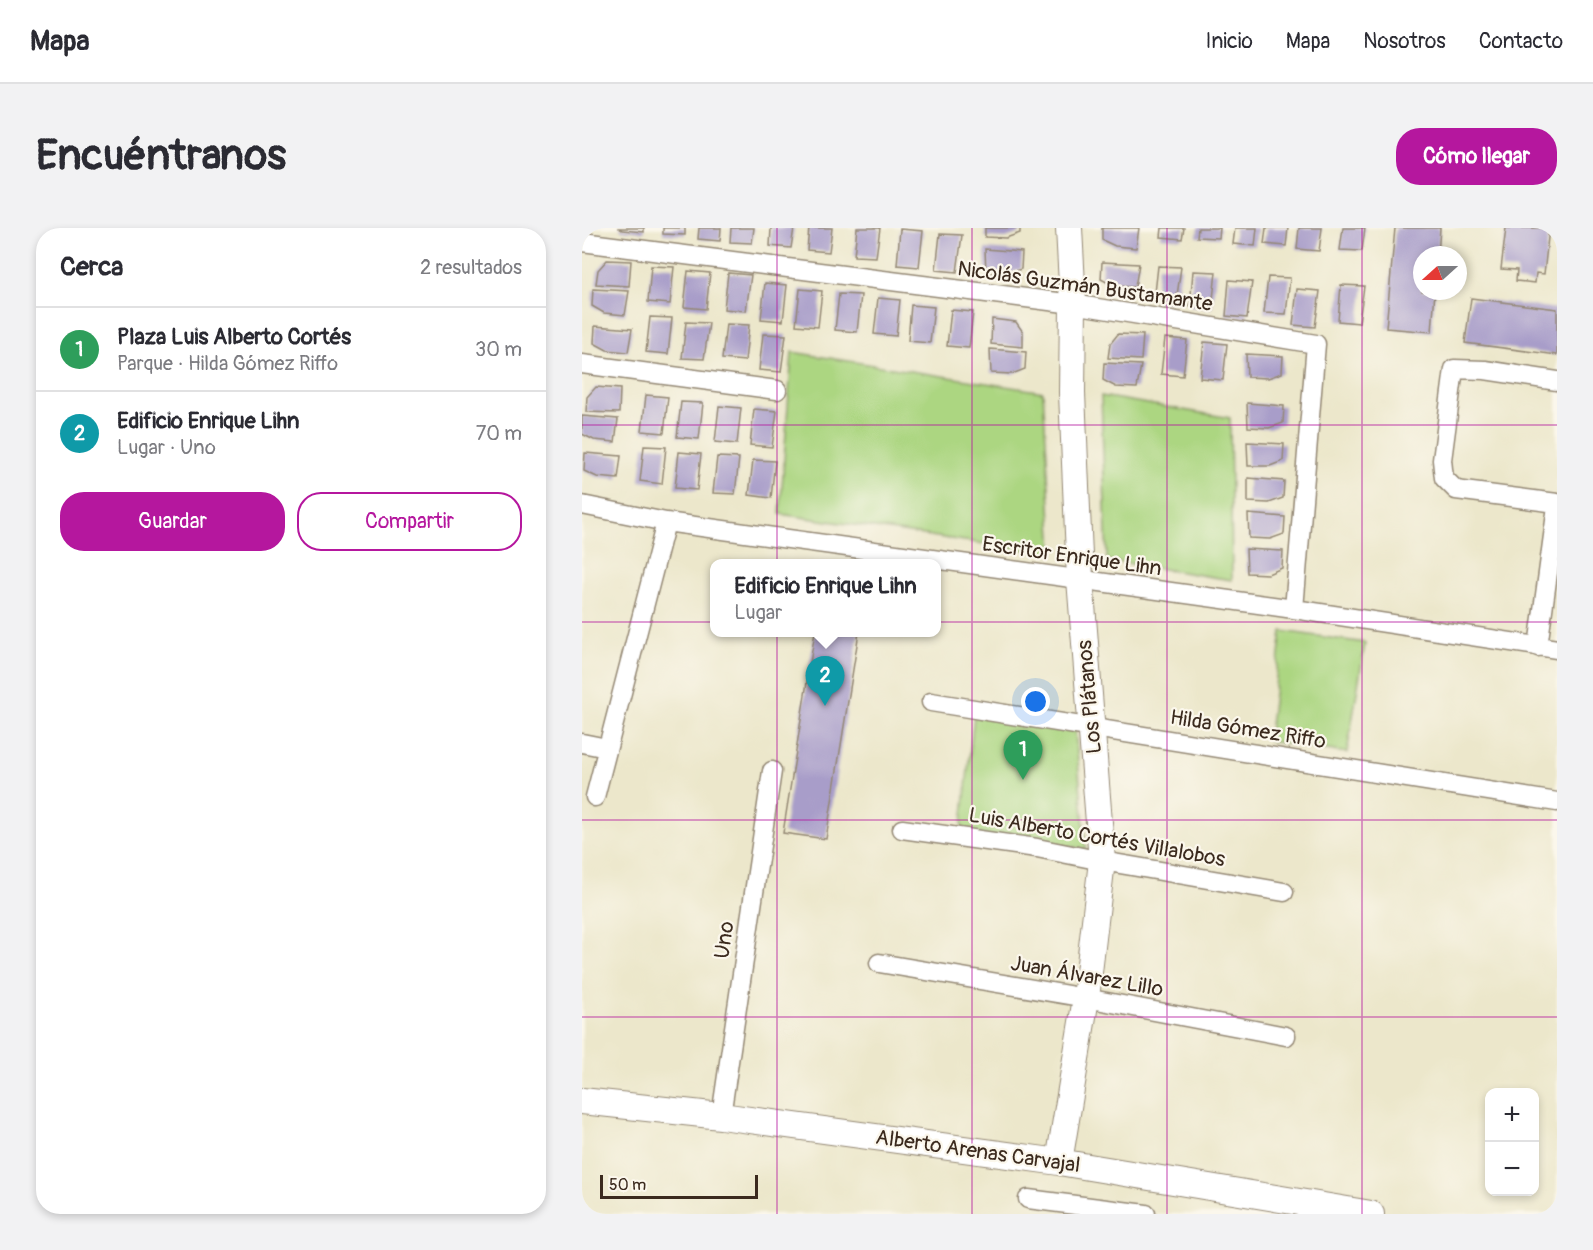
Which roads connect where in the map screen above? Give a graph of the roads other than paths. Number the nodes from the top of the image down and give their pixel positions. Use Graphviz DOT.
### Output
graph roads {
  1 [pos="584,228"];
  2 [pos="1069,228"];
  3 [pos="582,243"];
  4 [pos="1073,304"];
  5 [pos="582,364"];
  6 [pos="1557,381"];
  7 [pos="777,390"];
  8 [pos="582,505"];
  9 [pos="1557,505"];
  10 [pos="666,522"];
  11 [pos="935,559"];
  12 [pos="941,560"];
  13 [pos="1080,579"];
  14 [pos="1294,609"];
  15 [pos="1538,646"];
  16 [pos="1557,649"];
  17 [pos="931,702"];
  18 [pos="1092,727"];
  19 [pos="582,743"];
  20 [pos="607,748"];
  21 [pos="772,771"];
  22 [pos="595,797"];
  23 [pos="1557,802"];
  24 [pos="902,829"];
  25 [pos="1102,861"];
  26 [pos="1284,891"];
  27 [pos="879,963"];
  28 [pos="1086,998"];
  29 [pos="1286,1036"];
  30 [pos="582,1101"];
  31 [pos="721,1116"];
  32 [pos="1059,1162"];
  33 [pos="1028,1199"];
  34 [pos="1122,1212"];
  35 [pos="1146,1214"];
  36 [pos="1371,1214"];
  1 -- 3 [label="street"];
  2 -- 4 [label="street, Los Plátanos"];
  3 -- 4 [label="street, Nicolás Guzmán Bustamante"];
  4 -- 13 [label="street, Los Plátanos"];
  4 -- 14 [label="street, Nicolás Guzmán Bustamante"];
  5 -- 7 [label="street"];
  6 -- 9 [label="street"];
  8 -- 10 [label="street, Escritor Enrique Lihn"];
  9 -- 15 [label="street"];
  10 -- 11 [label="street, Escritor Enrique Lihn"];
  10 -- 20 [label="street"];
  12 -- 13 [label="street, Escritor Enrique Lihn"];
  13 -- 14 [label="street, Escritor Enrique Lihn"];
  13 -- 18 [label="street, Los Plátanos"];
  14 -- 15 [label="street, Escritor Enrique Lihn"];
  15 -- 16 [label="street, Escritor Enrique Lihn"];
  17 -- 18 [label="street, Hilda Gómez Riffo"];
  18 -- 23 [label="street, Hilda Gómez Riffo"];
  18 -- 25 [label="street, Los Plátanos"];
  19 -- 20 [label="street"];
  20 -- 22 [label="street"];
  21 -- 31 [label="street, Uno"];
  24 -- 25 [label="street, Luis Alberto Cortés Villalobos"];
  25 -- 26 [label="street, Luis Alberto Cortés Villalobos"];
  25 -- 28 [label="street, Los Plátanos"];
  27 -- 28 [label="street, Juan Álvarez Lillo"];
  28 -- 29 [label="street, Juan Álvarez Lillo"];
  28 -- 32 [label="street, Los Plátanos"];
  30 -- 31 [label="street, Alberto Arenas Carvajal"];
  31 -- 32 [label="street, Alberto Arenas Carvajal"];
  32 -- 36 [label="street, Alberto Arenas Carvajal"];
  33 -- 34 [label="street, Alberto Arenas Carvajal"];
  34 -- 35 [label="street, Alberto Arenas Carvajal"];
}
